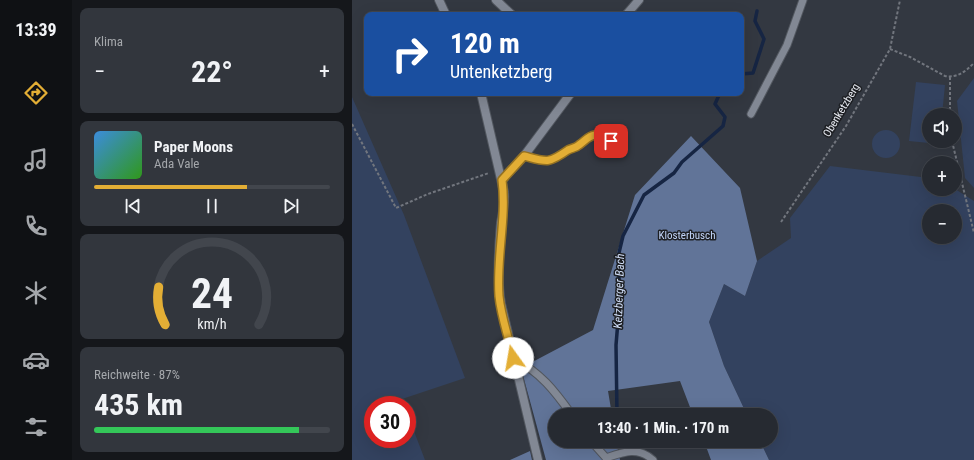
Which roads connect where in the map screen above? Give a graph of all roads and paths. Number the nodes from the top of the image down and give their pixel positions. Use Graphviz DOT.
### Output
graph roads {
  1 [pos="439,0"];
  2 [pos="496,0"];
  3 [pos="639,0"];
  4 [pos="803,0"];
  5 [pos="900,0"];
  6 [pos="445,12"];
  7 [pos="509,12"];
  8 [pos="629,12"];
  9 [pos="890,49"];
  10 [pos="974,64"];
  11 [pos="950,77"];
  12 [pos="482,96"];
  13 [pos="570,96"];
  14 [pos="950,108"];
  15 [pos="751,114"];
  16 [pos="352,124"];
  17 [pos="621,138"];
  18 [pos="954,148"];
  19 [pos="524,156"];
  20 [pos="500,170"];
  21 [pos="502,180"];
  22 [pos="781,222"];
  23 [pos="974,232"];
  24 [pos="513,358"];
  25 [pos="567,408"];
  26 [pos="597,448"];
  27 [pos="607,459"];
  28 [pos="538,460"];
  29 [pos="653,460"];
  1 -- 6 [label="street"];
  2 -- 7 [label="street"];
  3 -- 8 [label="street"];
  4 -- 15 [label="lane"];
  5 -- 9 [label="path, Obenketzberg"];
  9 -- 11 [label="path"];
  9 -- 22 [label="path, Obenketzberg"];
  10 -- 11 [label="path"];
  11 -- 14 [label="path"];
  12 -- 20 [label="street"];
  13 -- 19 [label="street"];
  16 -- 20 [label="path"];
  17 -- 19 [label="lane"];
  18 -- 23 [label="path"];
  19 -- 21 [label="street"];
  20 -- 21 [label="street"];
  21 -- 24 [label="street"];
  24 -- 25 [label="lane"];
  24 -- 28 [label="street"];
  26 -- 27 [label="lane"];
  27 -- 29 [label="lane"];
}
